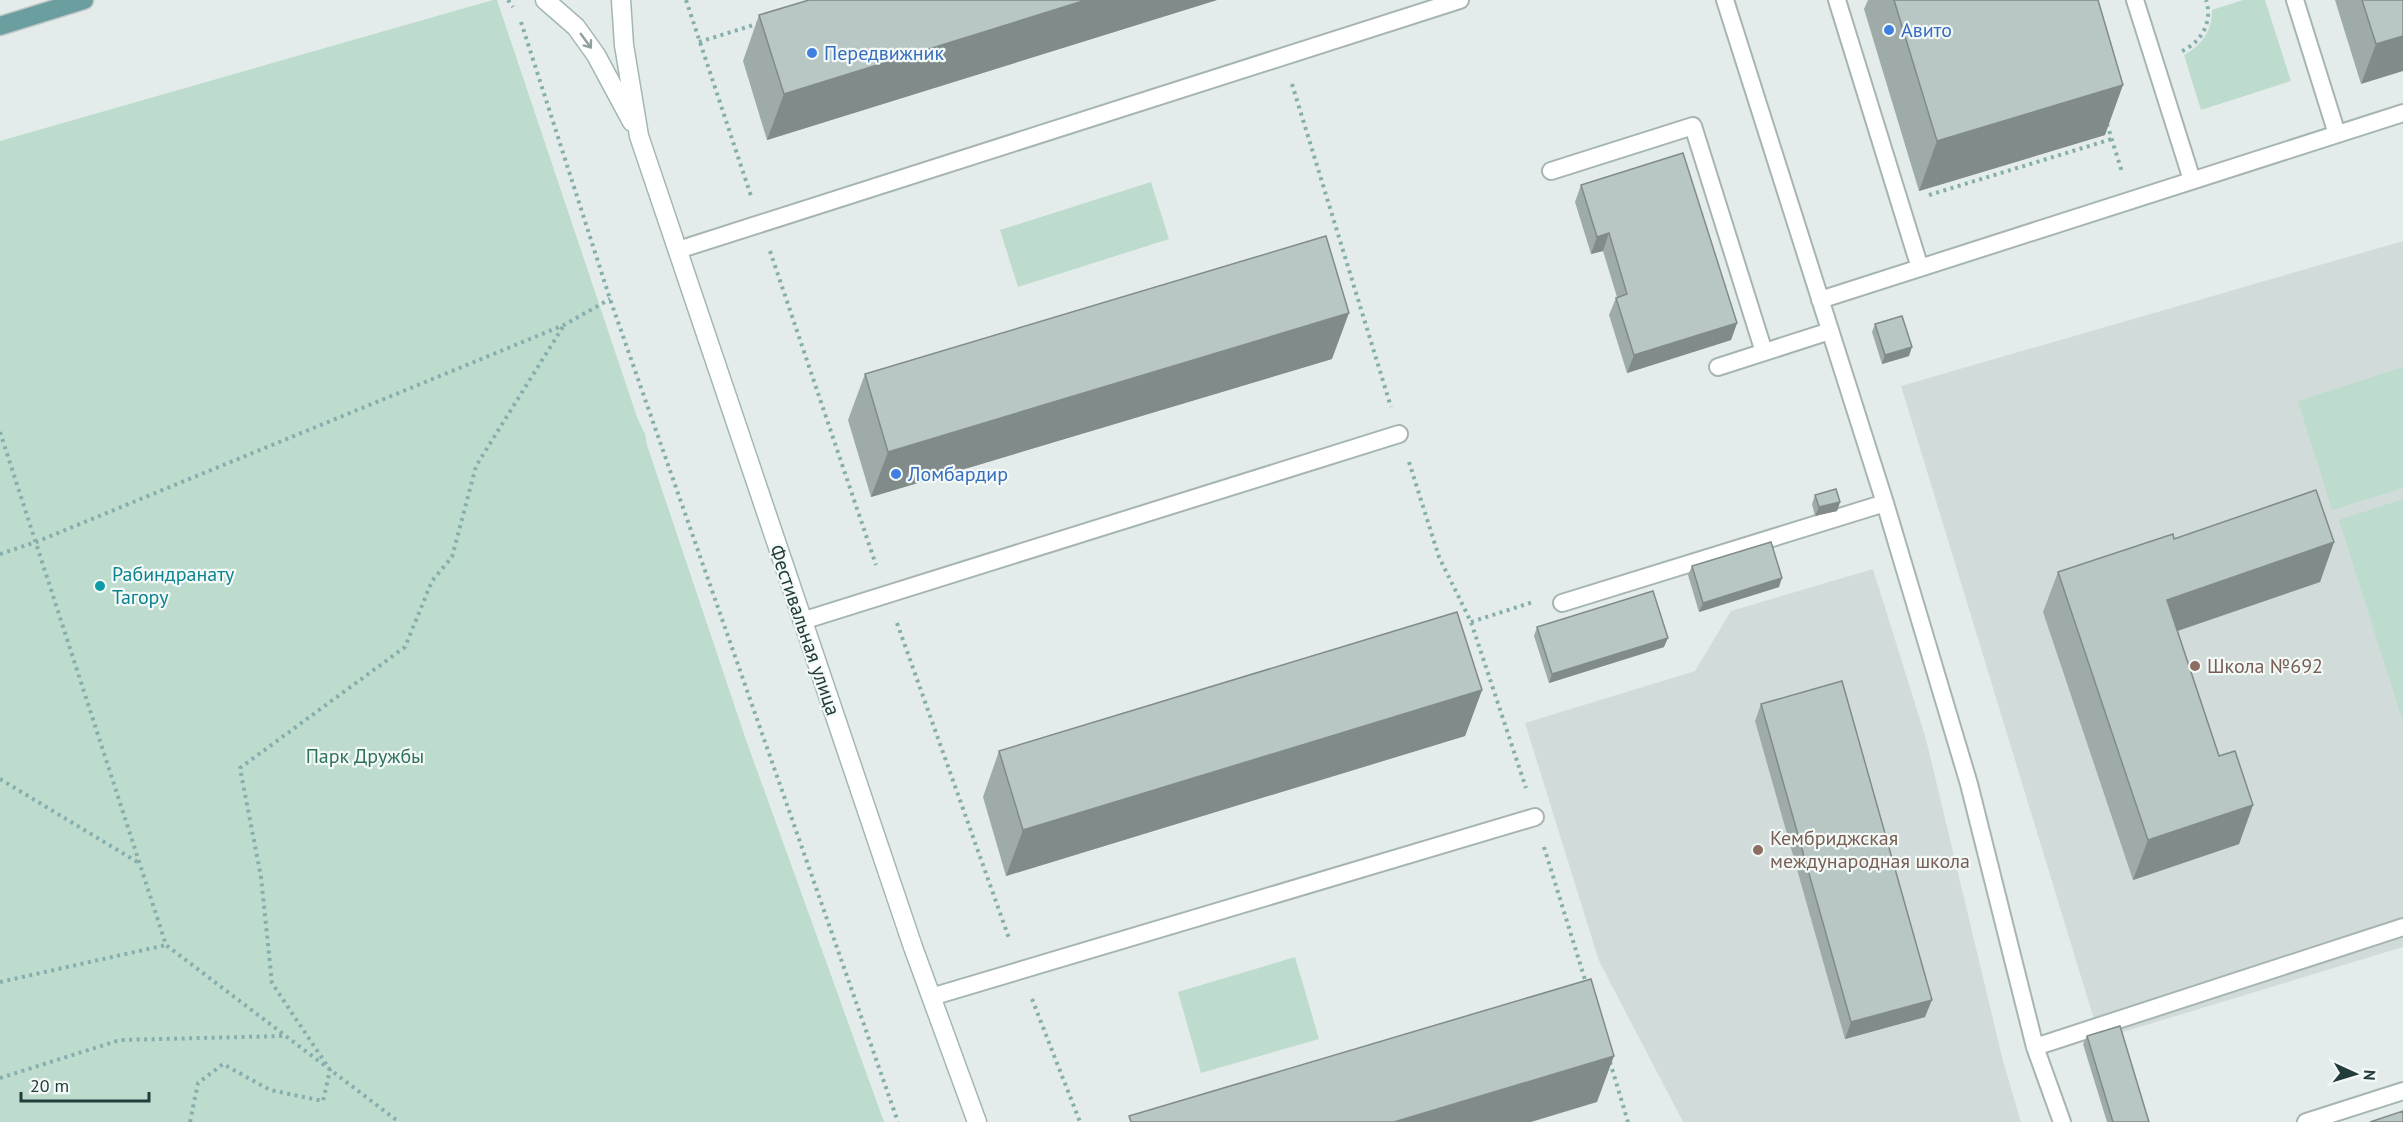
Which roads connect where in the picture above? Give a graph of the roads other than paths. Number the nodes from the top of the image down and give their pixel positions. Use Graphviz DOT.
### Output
graph roads {
  1 [pos="84,0"];
  2 [pos="545,0"];
  3 [pos="621,0"];
  4 [pos="1460,0"];
  5 [pos="1725,0"];
  6 [pos="1837,0"];
  7 [pos="2135,0"];
  8 [pos="2295,0"];
  9 [pos="0,26"];
  10 [pos="2403,113"];
  11 [pos="2337,134"];
  12 [pos="639,136"];
  13 [pos="1551,171"];
  14 [pos="2192,180"];
  15 [pos="678,250"];
  16 [pos="1920,268"];
  17 [pos="1820,300"];
  18 [pos="1830,331"];
  19 [pos="1764,352"];
  20 [pos="1718,367"];
  21 [pos="1399,434"];
  22 [pos="1885,503"];
  23 [pos="1562,603"];
  24 [pos="802,621"];
  25 [pos="1535,817"];
  26 [pos="2403,927"];
  27 [pos="931,998"];
  28 [pos="2035,1047"];
  29 [pos="2403,1091"];
  30 [pos="977,1122"];
  31 [pos="2062,1122"];
  32 [pos="2306,1122"];
  1 -- 9 [label="main road"];
  2 -- 12 [label="street, Фестивальная улица, one-way"];
  3 -- 12 [label="street, Фестивальная улица"];
  4 -- 15 [label="lane"];
  5 -- 17 [label="lane"];
  6 -- 16 [label="lane"];
  7 -- 14 [label="lane"];
  8 -- 11 [label="lane"];
  10 -- 11 [label="lane"];
  11 -- 14 [label="lane"];
  12 -- 15 [label="street, Фестивальная улица"];
  13 -- 19 [label="lane"];
  14 -- 16 [label="lane"];
  15 -- 24 [label="street, Фестивальная улица"];
  16 -- 17 [label="lane"];
  17 -- 18 [label="lane"];
  18 -- 19 [label="lane"];
  18 -- 22 [label="lane"];
  19 -- 20 [label="lane"];
  21 -- 24 [label="lane"];
  22 -- 23 [label="lane"];
  22 -- 28 [label="lane"];
  24 -- 27 [label="street, Фестивальная улица"];
  25 -- 27 [label="lane"];
  26 -- 28 [label="lane"];
  27 -- 30 [label="street, Фестивальная улица"];
  28 -- 31 [label="lane"];
  29 -- 32 [label="lane"];
}
